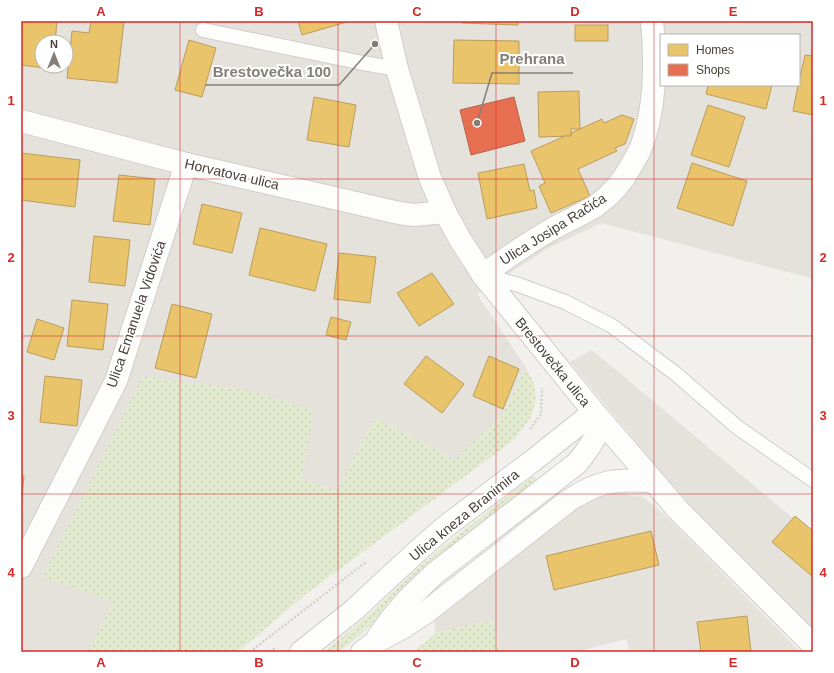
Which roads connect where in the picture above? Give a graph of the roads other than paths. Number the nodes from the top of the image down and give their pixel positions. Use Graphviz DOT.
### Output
graph roads {
  1 [pos="386,21"];
  2 [pos="652,21"];
  3 [pos="203,30"];
  4 [pos="397,69"];
  5 [pos="21,121"];
  6 [pos="186,164"];
  7 [pos="445,212"];
  8 [pos="483,275"];
  9 [pos="598,417"];
  10 [pos="813,480"];
  11 [pos="653,481"];
  12 [pos="21,567"];
  13 [pos="813,645"];
  14 [pos="368,648"];
  15 [pos="301,652"];
  1 -- 4 [label="street, Brestovečka ulica"];
  2 -- 8 [label="street, Ulica Josipa Račića"];
  3 -- 4 [label="lane"];
  4 -- 7 [label="street, Brestovečka ulica"];
  5 -- 6 [label="street, Horvatova ulica"];
  6 -- 7 [label="street, Horvatova ulica"];
  6 -- 12 [label="street, Ulica Emanuela Vidovića"];
  7 -- 8 [label="street, Brestovečka ulica"];
  8 -- 9 [label="street, Brestovečka ulica"];
  8 -- 10 [label="lane"];
  9 -- 11 [label="street, Brestovečka ulica"];
  9 -- 14 [label="street, Ulica kneza Branimira"];
  9 -- 15 [label="street, Ulica kneza Branimira"];
  11 -- 13 [label="street, Brestovečka ulica"];
  11 -- 14 [label="street, Ulica kneza Branimira"];
}
